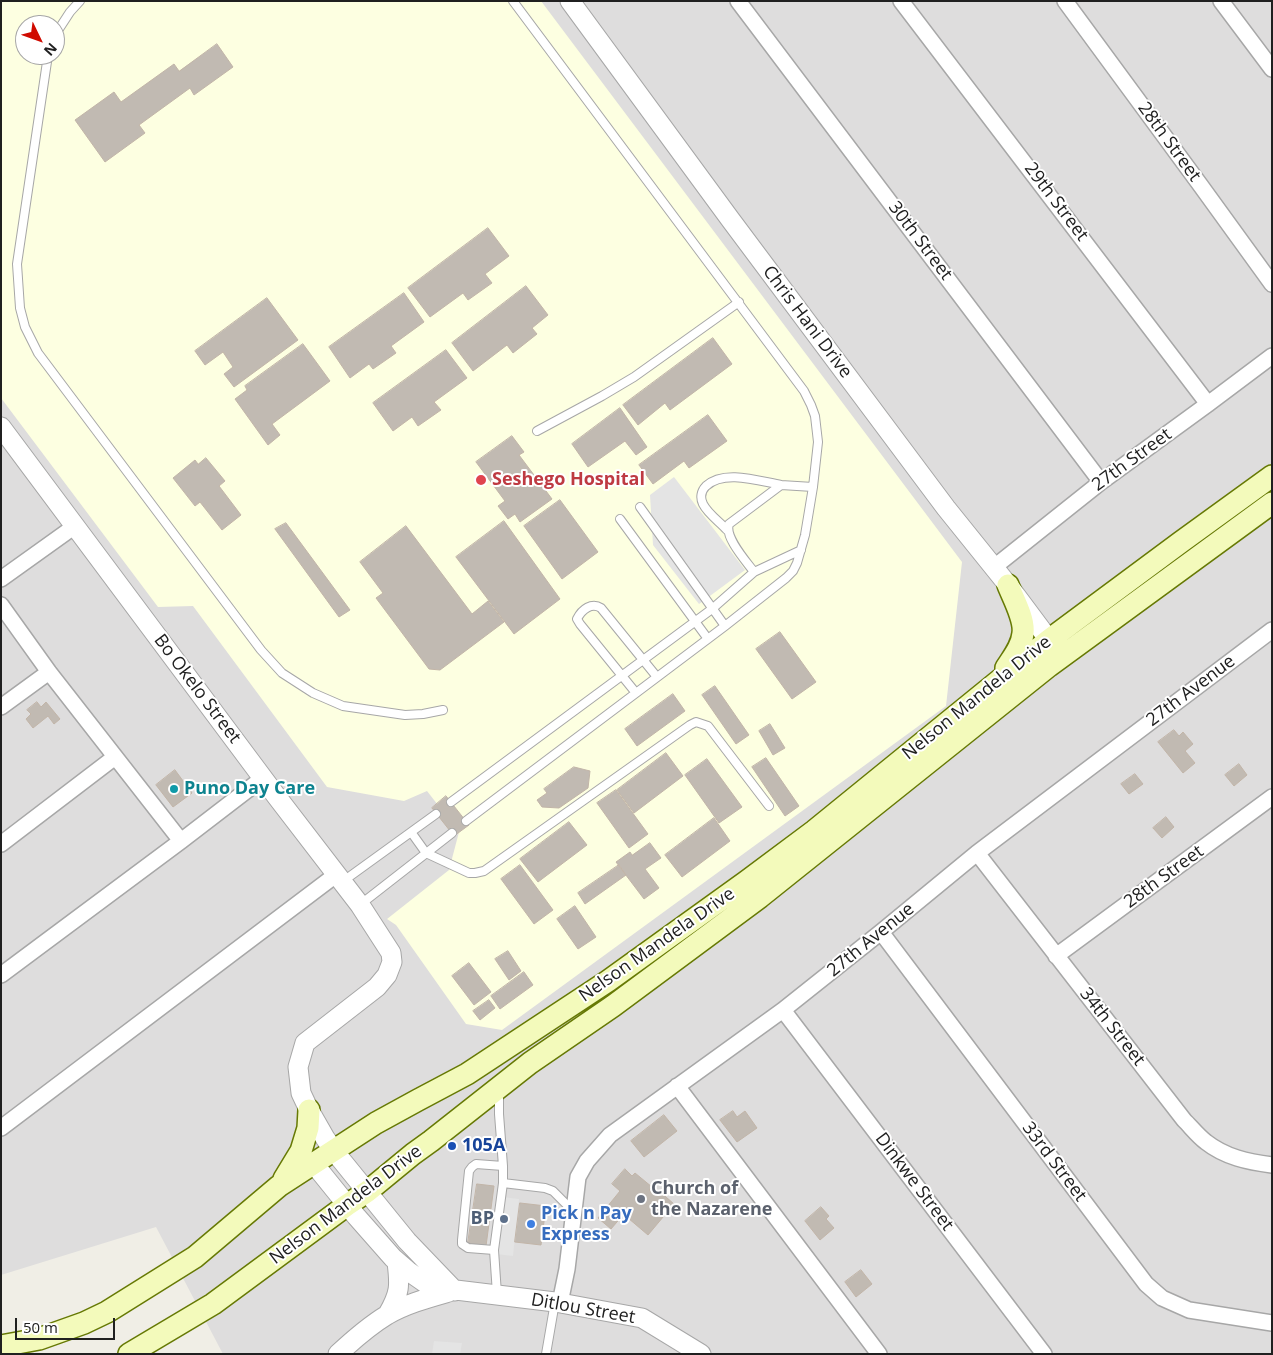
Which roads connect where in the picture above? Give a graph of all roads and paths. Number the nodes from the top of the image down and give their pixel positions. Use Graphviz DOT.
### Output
graph roads {
  1 [pos="80,1"];
  2 [pos="514,1"];
  3 [pos="738,1"];
  4 [pos="901,1"];
  5 [pos="1065,1"];
  6 [pos="1220,1"];
  7 [pos="575,3"];
  8 [pos="65,20"];
  9 [pos="47,65"];
  10 [pos="1272,69"];
  11 [pos="1272,284"];
  12 [pos="739,302"];
  13 [pos="1272,356"];
  14 [pos="1208,404"];
  15 [pos="1,427"];
  16 [pos="537,431"];
  17 [pos="1272,476"];
  18 [pos="1101,482"];
  19 [pos="781,485"];
  20 [pos="813,487"];
  21 [pos="1272,503"];
  22 [pos="640,507"];
  23 [pos="620,519"];
  24 [pos="75,526"];
  25 [pos="728,530"];
  26 [pos="801,550"];
  27 [pos="993,568"];
  28 [pos="754,572"];
  29 [pos="1,579"];
  30 [pos="1008,584"];
  31 [pos="1,605"];
  32 [pos="712,608"];
  33 [pos="695,621"];
  34 [pos="725,626"];
  35 [pos="1272,630"];
  36 [pos="708,639"];
  37 [pos="1048,640"];
  38 [pos="1061,657"];
  39 [pos="643,660"];
  40 [pos="49,672"];
  41 [pos="622,675"];
  42 [pos="657,677"];
  43 [pos="1000,679"];
  44 [pos="636,693"];
  45 [pos="1,707"];
  46 [pos="443,710"];
  47 [pos="115,757"];
  48 [pos="263,778"];
  49 [pos="451,802"];
  50 [pos="1269,804"];
  51 [pos="769,806"];
  52 [pos="436,814"];
  53 [pos="466,821"];
  54 [pos="411,832"];
  55 [pos="452,833"];
  56 [pos="181,841"];
  57 [pos="1,844"];
  58 [pos="426,853"];
  59 [pos="977,853"];
  60 [pos="339,878"];
  61 [pos="360,905"];
  62 [pos="881,932"];
  63 [pos="1056,956"];
  64 [pos="1,975"];
  65 [pos="783,1010"];
  66 [pos="677,1086"];
  67 [pos="496,1090"];
  68 [pos="309,1110"];
  69 [pos="1,1128"];
  70 [pos="334,1151"];
  71 [pos="314,1164"];
  72 [pos="1272,1165"];
  73 [pos="503,1166"];
  74 [pos="503,1183"];
  75 [pos="279,1186"];
  76 [pos="368,1191"];
  77 [pos="347,1205"];
  78 [pos="573,1211"];
  79 [pos="494,1250"];
  80 [pos="397,1262"];
  81 [pos="455,1290"];
  82 [pos="497,1296"];
  83 [pos="558,1303"];
  84 [pos="388,1314"];
  85 [pos="1272,1323"];
  86 [pos="1,1346"];
  87 [pos="129,1354"];
  88 [pos="338,1354"];
  89 [pos="546,1354"];
  90 [pos="701,1354"];
  91 [pos="879,1354"];
  92 [pos="1044,1354"];
  1 -- 8 [label="lane"];
  2 -- 12 [label="lane"];
  3 -- 18 [label="street, 30th Street"];
  4 -- 14 [label="street, 29th Street"];
  5 -- 11 [label="street, 28th Street"];
  6 -- 10 [label="street"];
  7 -- 27 [label="street, Chris Hani Drive"];
  9 -- 46 [label="lane"];
  12 -- 16 [label="lane"];
  12 -- 20 [label="lane"];
  13 -- 14 [label="street, 27th Street"];
  14 -- 18 [label="street, 27th Street"];
  15 -- 24 [label="street, Bo Okelo Street"];
  17 -- 37 [label="main road, Nelson Mandela Drive"];
  18 -- 27 [label="street, 27th Street"];
  19 -- 20 [label="lane"];
  19 -- 25 [label="lane"];
  19 -- 25 [label="lane"];
  20 -- 26 [label="lane"];
  21 -- 38 [label="main road, Nelson Mandela Drive"];
  22 -- 32 [label="lane"];
  23 -- 33 [label="lane"];
  24 -- 29 [label="street"];
  24 -- 48 [label="street, Bo Okelo Street"];
  25 -- 28 [label="lane"];
  26 -- 28 [label="lane"];
  26 -- 34 [label="lane"];
  27 -- 30 [label="street, Chris Hani Drive"];
  28 -- 32 [label="lane"];
  30 -- 37 [label="street, Chris Hani Drive"];
  30 -- 43 [label="main road"];
  31 -- 40 [label="street"];
  32 -- 33 [label="lane"];
  32 -- 34 [label="lane"];
  33 -- 36 [label="lane"];
  33 -- 39 [label="lane"];
  34 -- 36 [label="lane"];
  35 -- 59 [label="street, 27th Avenue"];
  36 -- 42 [label="lane"];
  37 -- 38 [label="street, Chris Hani Drive"];
  37 -- 43 [label="main road, Nelson Mandela Drive"];
  38 -- 67 [label="main road, Nelson Mandela Drive"];
  39 -- 41 [label="lane"];
  39 -- 41 [label="lane"];
  39 -- 42 [label="lane"];
  40 -- 45 [label="street"];
  40 -- 47 [label="street"];
  41 -- 44 [label="lane"];
  41 -- 49 [label="lane"];
  42 -- 44 [label="lane"];
  43 -- 70 [label="main road, Nelson Mandela Drive"];
  44 -- 53 [label="lane"];
  47 -- 56 [label="street"];
  47 -- 57 [label="street"];
  48 -- 56 [label="street"];
  48 -- 60 [label="street, Bo Okelo Street"];
  50 -- 63 [label="street, 28th Street"];
  51 -- 58 [label="lane"];
  52 -- 54 [label="lane"];
  54 -- 58 [label="lane"];
  54 -- 60 [label="lane"];
  55 -- 58 [label="lane"];
  56 -- 64 [label="street"];
  58 -- 61 [label="lane"];
  59 -- 62 [label="street, 27th Avenue"];
  59 -- 63 [label="street, 34th Street"];
  60 -- 61 [label="street, Bo Okelo Street"];
  60 -- 69 [label="street"];
  61 -- 68 [label="street, Bo Okelo Street"];
  62 -- 65 [label="street, 27th Avenue"];
  62 -- 85 [label="street, 33rd Street"];
  63 -- 72 [label="street, 34th Street"];
  65 -- 66 [label="street, 27th Avenue"];
  65 -- 92 [label="street, Dinkwe Street"];
  66 -- 78 [label="street, 27th Avenue"];
  66 -- 91 [label="street"];
  67 -- 73 [label="lane"];
  67 -- 76 [label="main road, Nelson Mandela Drive"];
  68 -- 70 [label="street"];
  68 -- 75 [label="main road"];
  70 -- 71 [label="main road, Nelson Mandela Drive"];
  70 -- 76 [label="street"];
  71 -- 75 [label="main road, Nelson Mandela Drive"];
  71 -- 77 [label="street, Ditlou Street"];
  73 -- 74 [label="lane"];
  73 -- 79 [label="lane"];
  74 -- 78 [label="lane"];
  74 -- 79 [label="lane"];
  75 -- 86 [label="main road, Nelson Mandela Drive"];
  76 -- 77 [label="main road, Nelson Mandela Drive"];
  76 -- 81 [label="street"];
  77 -- 80 [label="street, Ditlou Street"];
  77 -- 87 [label="main road, Nelson Mandela Drive"];
  78 -- 83 [label="street, 27th Avenue"];
  79 -- 82 [label="lane"];
  80 -- 81 [label="street, Ditlou Street"];
  80 -- 84 [label="street"];
  81 -- 82 [label="street, Ditlou Street"];
  81 -- 84 [label="street"];
  82 -- 83 [label="street, Ditlou Street"];
  83 -- 89 [label="lane"];
  83 -- 90 [label="street, Ditlou Street"];
  84 -- 88 [label="street"];
}
